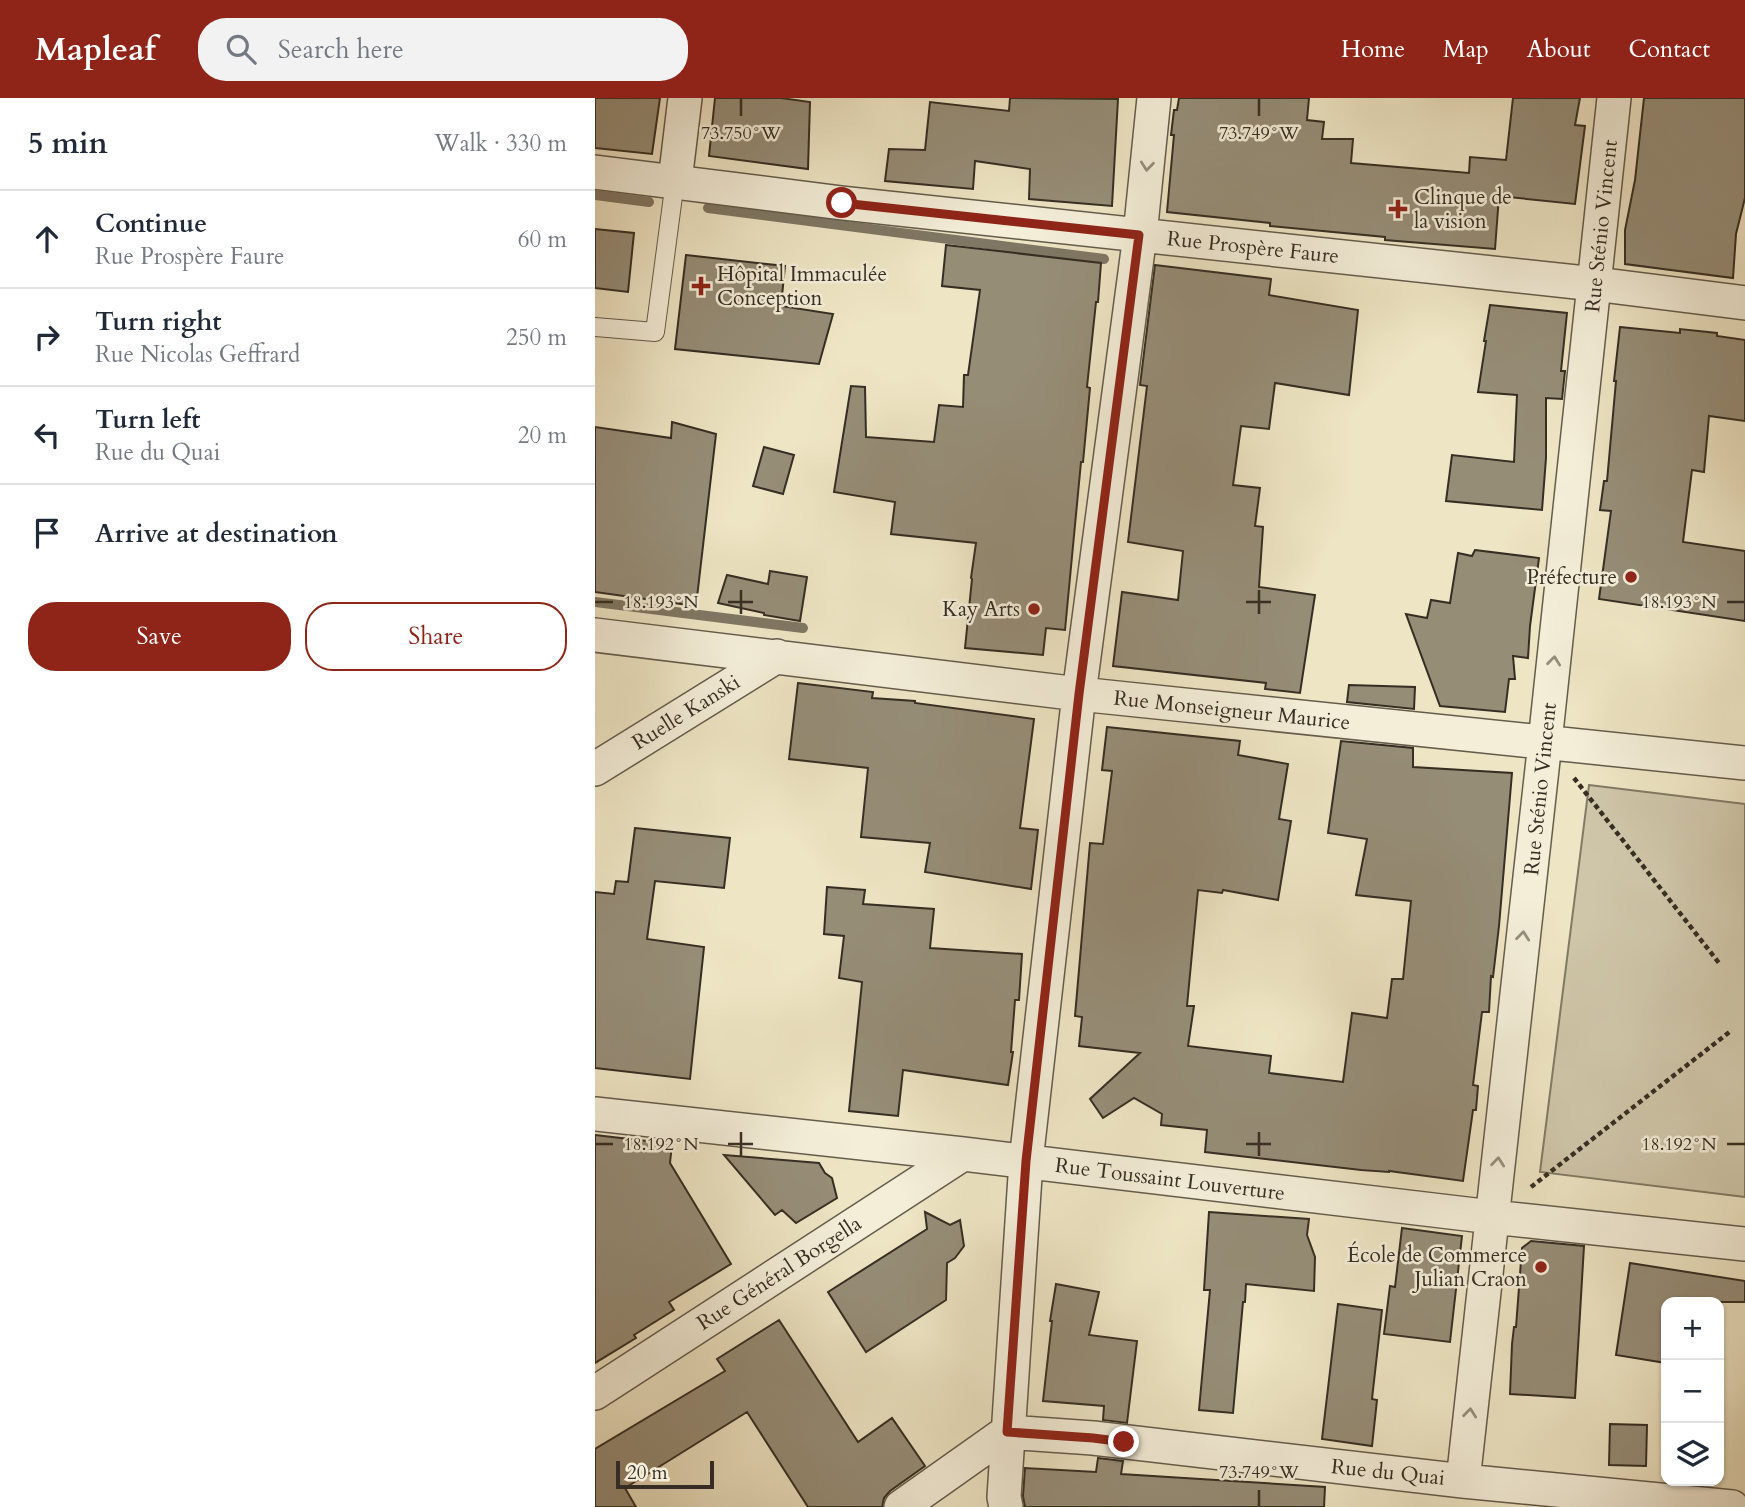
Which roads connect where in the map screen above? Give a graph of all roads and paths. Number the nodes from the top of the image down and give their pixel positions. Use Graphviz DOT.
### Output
graph roads {
  1 [pos="685,98"];
  2 [pos="1154,98"];
  3 [pos="1614,98"];
  4 [pos="595,172"];
  5 [pos="675,181"];
  6 [pos="1139,235"];
  7 [pos="1595,284"];
  8 [pos="1745,303"];
  9 [pos="595,327"];
  10 [pos="595,635"];
  11 [pos="778,656"];
  12 [pos="1079,694"];
  13 [pos="1545,742"];
  14 [pos="1745,763"];
  15 [pos="595,769"];
  16 [pos="1719,962"];
  17 [pos="1732,1030"];
  18 [pos="595,1114"];
  19 [pos="963,1154"];
  20 [pos="1026,1161"];
  21 [pos="1492,1217"];
  22 [pos="1745,1244"];
  23 [pos="595,1393"];
  24 [pos="1007,1432"];
  25 [pos="1463,1480"];
  26 [pos="901,1507"];
  27 [pos="1006,1507"];
  28 [pos="1732,1507"];
  1 -- 5 [label="street"];
  2 -- 6 [label="street, one-way"];
  3 -- 7 [label="street, Rue Sténio Vincent"];
  4 -- 5 [label="street, Rue Prospère Faure"];
  5 -- 6 [label="street, Rue Prospère Faure"];
  5 -- 9 [label="lane"];
  6 -- 7 [label="street, Rue Prospère Faure"];
  6 -- 12 [label="street"];
  7 -- 8 [label="street, Rue Prospère Faure"];
  13 -- 7 [label="street, Rue Sténio Vincent, one-way"];
  10 -- 11 [label="street, Rue Monseigneur Maurice"];
  11 -- 12 [label="street, Rue Monseigneur Maurice"];
  11 -- 15 [label="street, Ruelle Kanski"];
  12 -- 13 [label="street, Rue Monseigneur Maurice"];
  12 -- 20 [label="street"];
  13 -- 14 [label="street, Rue Monseigneur Maurice"];
  13 -- 16 [label="path"];
  21 -- 13 [label="street, Rue Sténio Vincent, one-way"];
  17 -- 21 [label="path"];
  18 -- 19 [label="street, Rue Toussaint Louverture"];
  19 -- 20 [label="street, Rue Toussaint Louverture"];
  19 -- 23 [label="street, Rue Général Borgella"];
  20 -- 21 [label="street, Rue Toussaint Louverture"];
  20 -- 24 [label="street"];
  21 -- 22 [label="street, Rue Toussaint Louverture"];
  25 -- 21 [label="street, Rue Sténio Vincent, one-way"];
  24 -- 25 [label="street, Rue du Quai"];
  24 -- 26 [label="street"];
  24 -- 27 [label="street"];
  25 -- 28 [label="street, Rue du Quai"];
}
